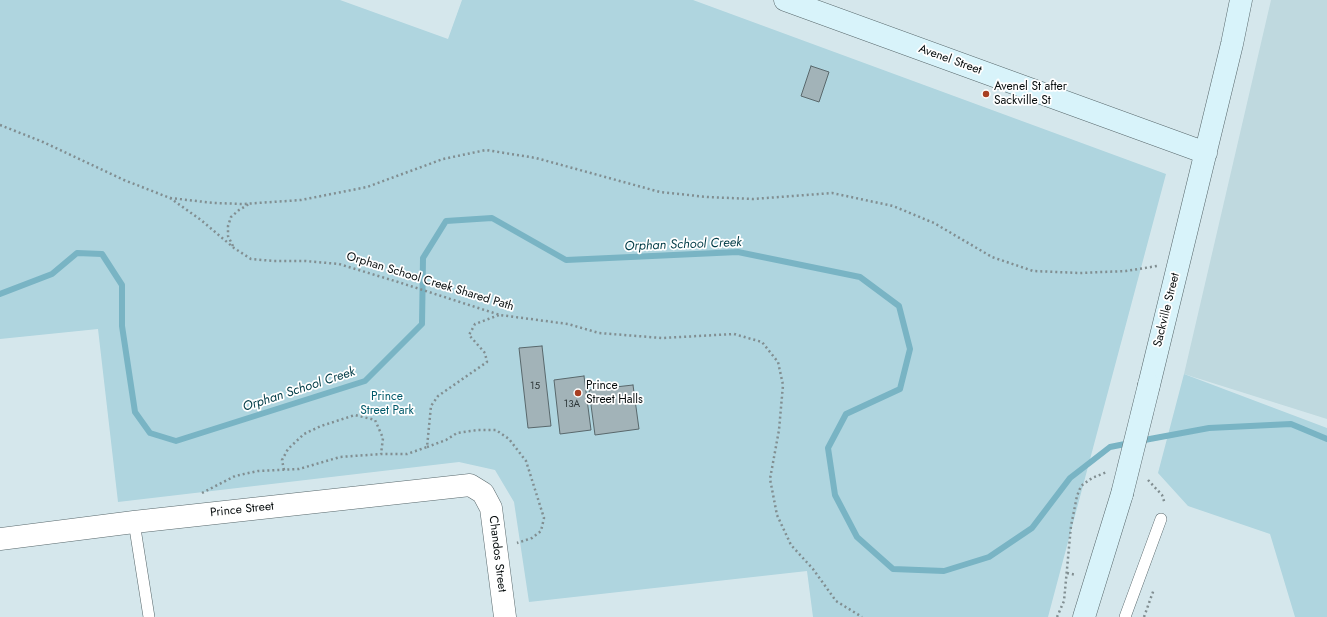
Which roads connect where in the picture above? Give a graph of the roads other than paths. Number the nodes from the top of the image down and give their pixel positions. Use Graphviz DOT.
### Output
graph roads {
  1 [pos="785,0"];
  2 [pos="1241,0"];
  3 [pos="1206,153"];
  4 [pos="483,493"];
  5 [pos="1161,519"];
  6 [pos="134,522"];
  7 [pos="0,539"];
  8 [pos="149,617"];
  9 [pos="505,617"];
  10 [pos="1084,617"];
  11 [pos="1125,617"];
  1 -- 3 [label="main road, Avenel Street"];
  2 -- 3 [label="main road, Sackville Street"];
  3 -- 10 [label="main road, Sackville Street, bridge"];
  4 -- 6 [label="street, Prince Street"];
  4 -- 9 [label="street, Chandos Street"];
  5 -- 11 [label="lane"];
  6 -- 7 [label="street, Prince Street"];
  6 -- 8 [label="lane"];
}
